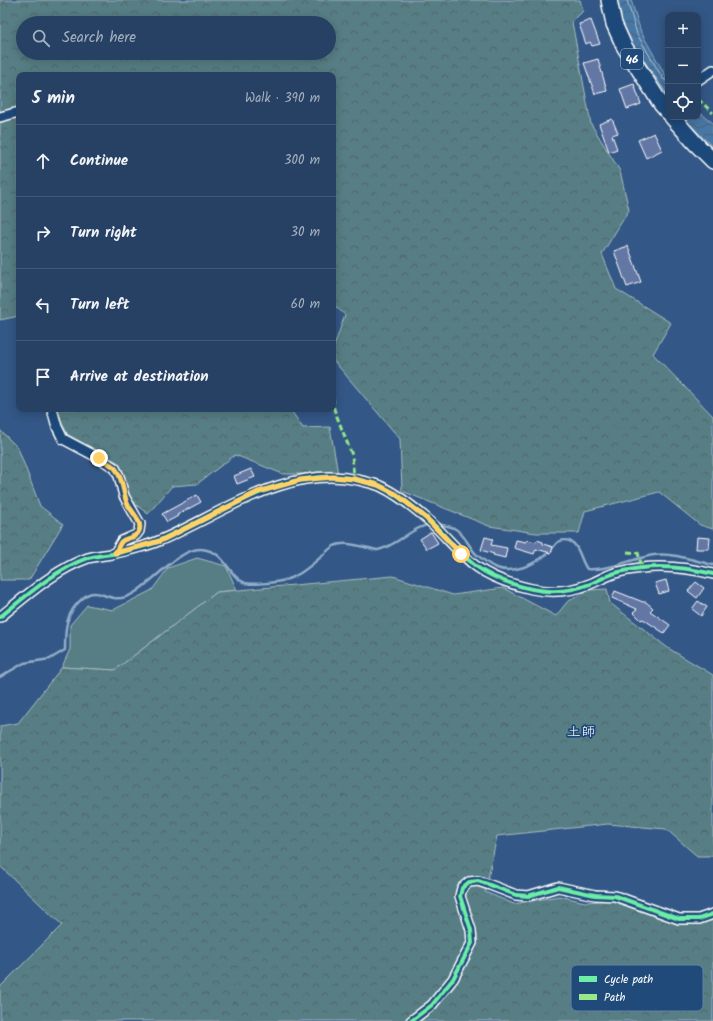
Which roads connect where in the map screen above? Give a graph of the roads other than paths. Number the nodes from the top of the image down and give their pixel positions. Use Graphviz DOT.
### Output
graph roads {
  1 [pos="609,0"];
  2 [pos="713,70"];
  3 [pos="701,78"];
  4 [pos="665,104"];
  5 [pos="16,113"];
  6 [pos="0,117"];
  7 [pos="675,120"];
  8 [pos="713,161"];
  9 [pos="53,412"];
  10 [pos="115,553"];
  11 [pos="713,574"];
  12 [pos="0,617"];
  13 [pos="713,914"];
  14 [pos="411,1021"];
  1 -- 4 [label="main road, 46"];
  2 -- 3 [label="street"];
  5 -- 6 [label="street"];
  7 -- 8 [label="main road"];
  9 -- 10 [label="street"];
  10 -- 11 [label="street"];
  10 -- 12 [label="street"];
  13 -- 14 [label="street"];
}
